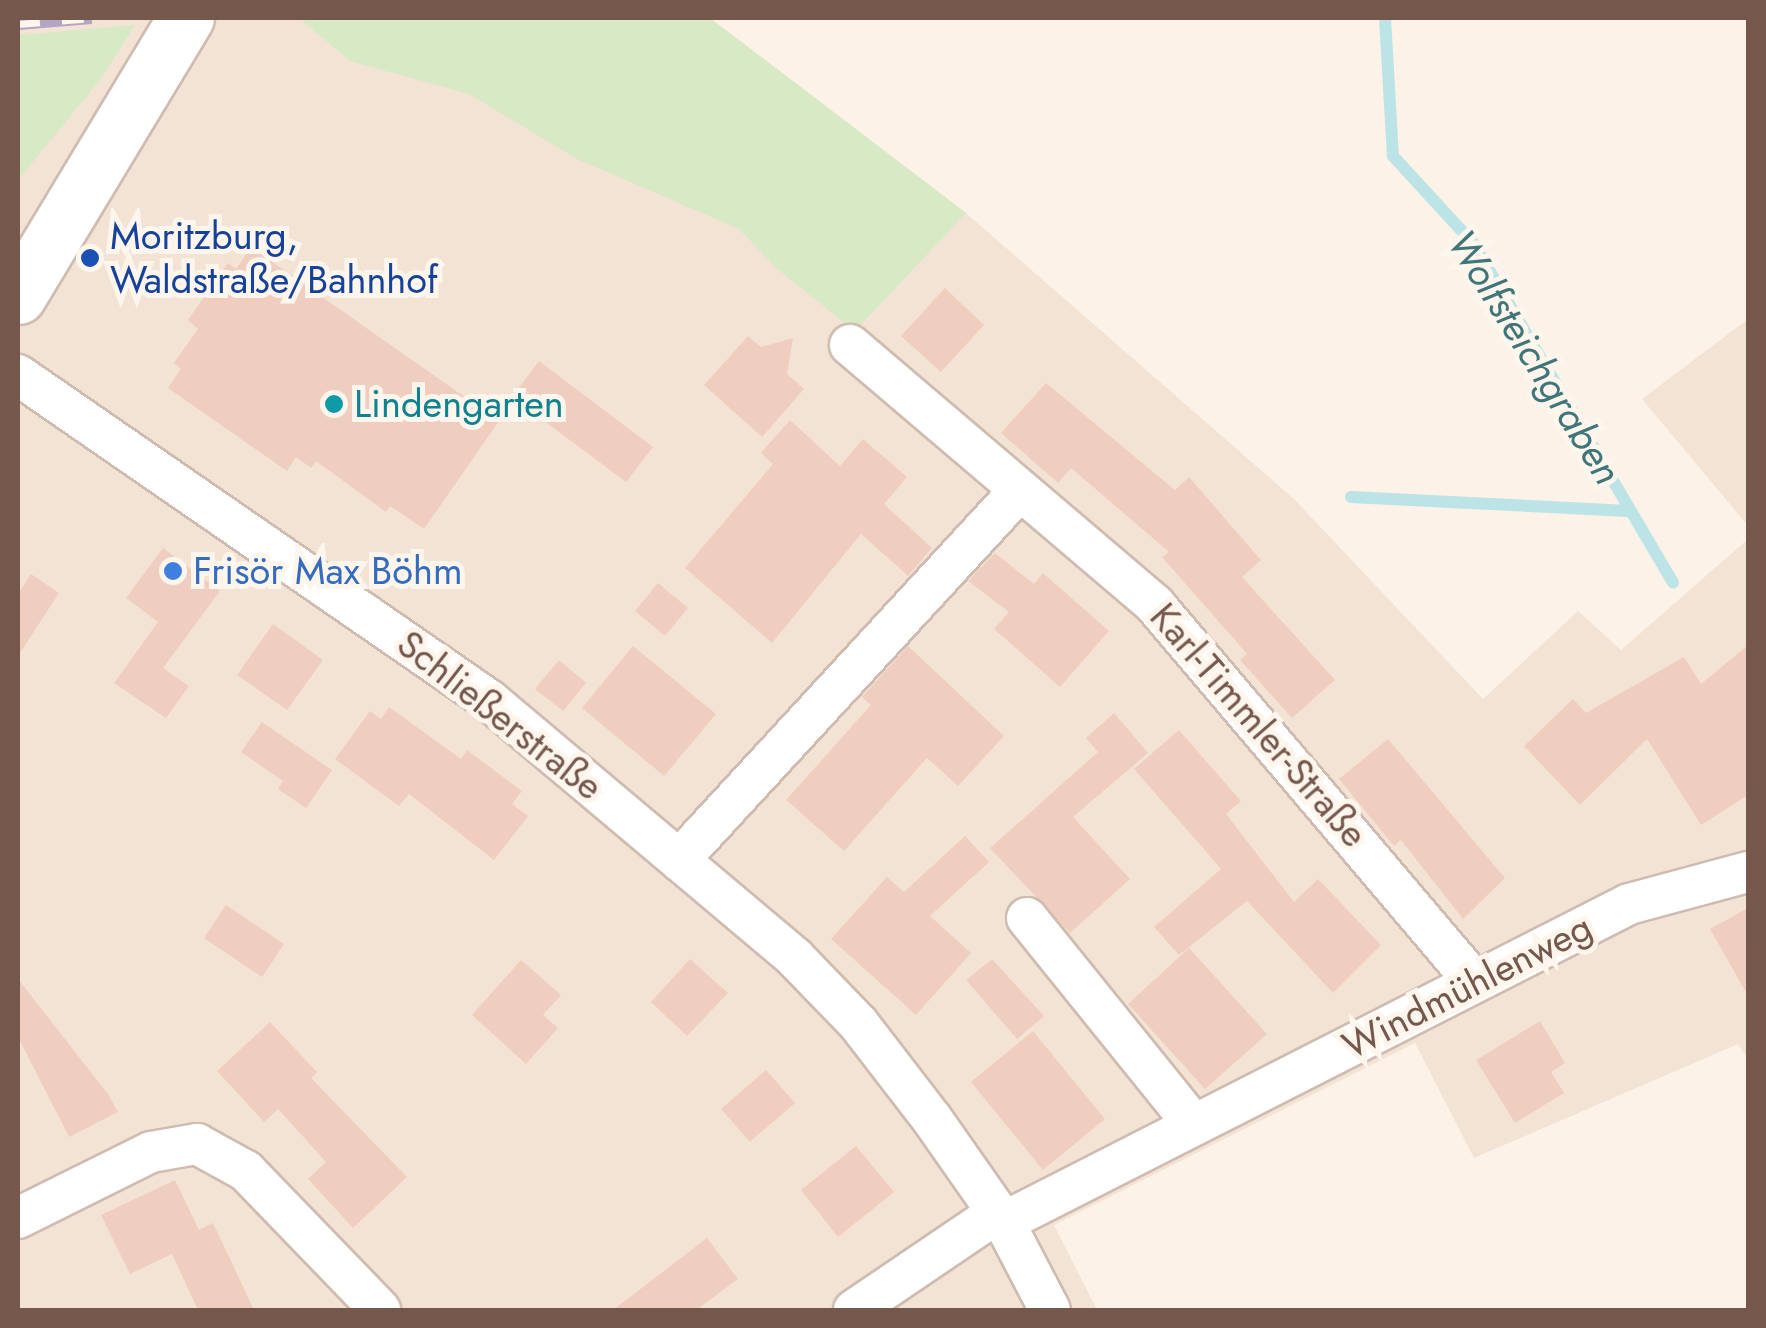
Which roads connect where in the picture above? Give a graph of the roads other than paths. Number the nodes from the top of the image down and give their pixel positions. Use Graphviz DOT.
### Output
graph roads {
  1 [pos="186,18"];
  2 [pos="18,296"];
  3 [pos="850,345"];
  4 [pos="18,375"];
  5 [pos="1020,490"];
  6 [pos="679,860"];
  7 [pos="1748,872"];
  8 [pos="1027,918"];
  9 [pos="1475,982"];
  10 [pos="1194,1125"];
  11 [pos="18,1218"];
  12 [pos="1001,1218"];
  13 [pos="380,1310"];
  14 [pos="854,1310"];
  15 [pos="1050,1310"];
  1 -- 2 [label="main road"];
  3 -- 5 [label="street, Karl-Timmler-Straße"];
  4 -- 6 [label="street, Schließerstraße"];
  5 -- 6 [label="street"];
  5 -- 9 [label="street, Karl-Timmler-Straße"];
  6 -- 12 [label="street, Schließerstraße"];
  7 -- 9 [label="street, Windmühlenweg"];
  8 -- 10 [label="street"];
  9 -- 10 [label="street, Windmühlenweg"];
  10 -- 12 [label="street, Windmühlenweg"];
  11 -- 13 [label="street"];
  12 -- 14 [label="street, Windmühlenweg"];
  12 -- 15 [label="street, Schließerstraße"];
}
